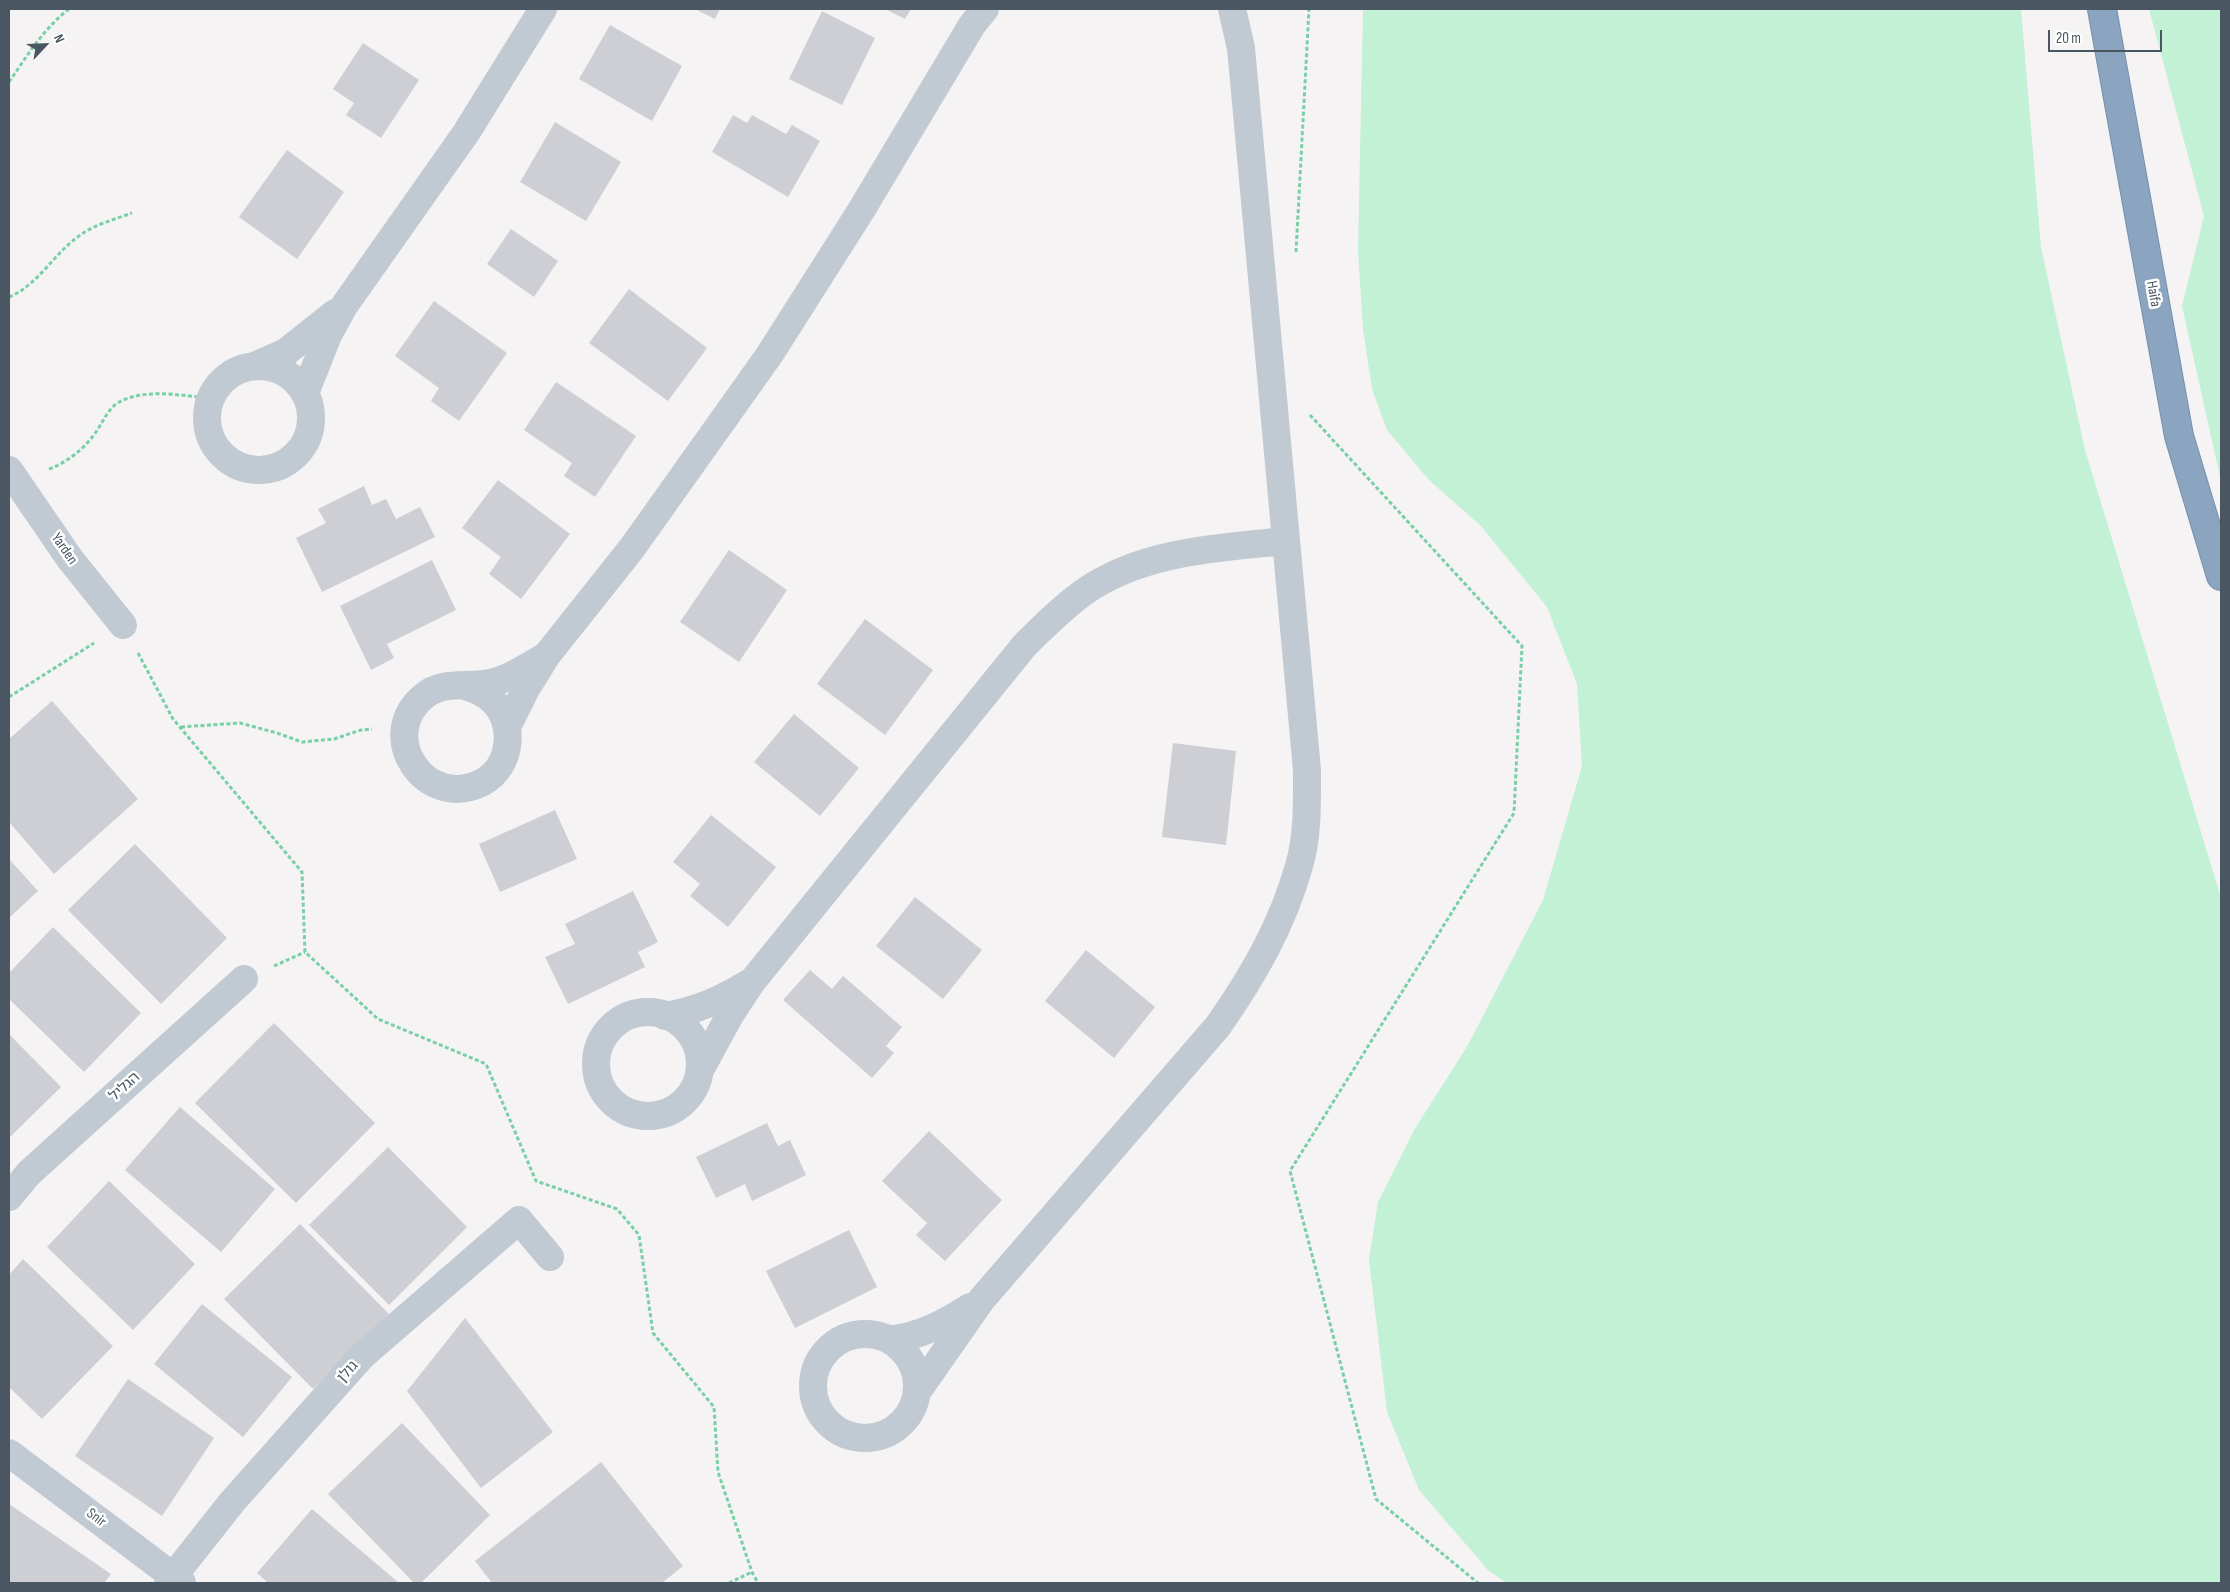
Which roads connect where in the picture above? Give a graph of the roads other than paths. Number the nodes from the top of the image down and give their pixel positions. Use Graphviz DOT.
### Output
graph roads {
  1 [pos="543,9"];
  2 [pos="985,9"];
  3 [pos="1232,9"];
  4 [pos="2102,9"];
  5 [pos="971,21"];
  6 [pos="344,306"];
  7 [pos="254,366"];
  8 [pos="305,393"];
  9 [pos="13,475"];
  10 [pos="1286,541"];
  11 [pos="2221,576"];
  12 [pos="123,625"];
  13 [pos="547,654"];
  14 [pos="465,686"];
  15 [pos="507,727"];
  16 [pos="244,979"];
  17 [pos="751,983"];
  18 [pos="665,1016"];
  19 [pos="700,1070"];
  20 [pos="9,1197"];
  21 [pos="550,1257"];
  22 [pos="982,1299"];
  23 [pos="889,1340"];
  24 [pos="916,1392"];
  25 [pos="9,1452"];
  26 [pos="174,1581"];
  1 -- 6 [label="street"];
  2 -- 5 [label="street"];
  3 -- 10 [label="street"];
  4 -- 11 [label="highway, Haifa"];
  5 -- 13 [label="street"];
  6 -- 7 [label="street"];
  6 -- 8 [label="street"];
  7 -- 8 [label="street"];
  7 -- 8 [label="street"];
  9 -- 12 [label="street, Yarden"];
  10 -- 17 [label="street"];
  10 -- 22 [label="street"];
  13 -- 14 [label="street"];
  13 -- 15 [label="street"];
  14 -- 15 [label="street"];
  14 -- 15 [label="street"];
  16 -- 20 [label="street, הגליל"];
  17 -- 18 [label="street"];
  17 -- 19 [label="street"];
  18 -- 19 [label="street"];
  18 -- 19 [label="street"];
  21 -- 26 [label="street, גולן"];
  22 -- 23 [label="street"];
  22 -- 24 [label="street"];
  23 -- 24 [label="street"];
  23 -- 24 [label="street"];
  25 -- 26 [label="street, Snir"];
}
